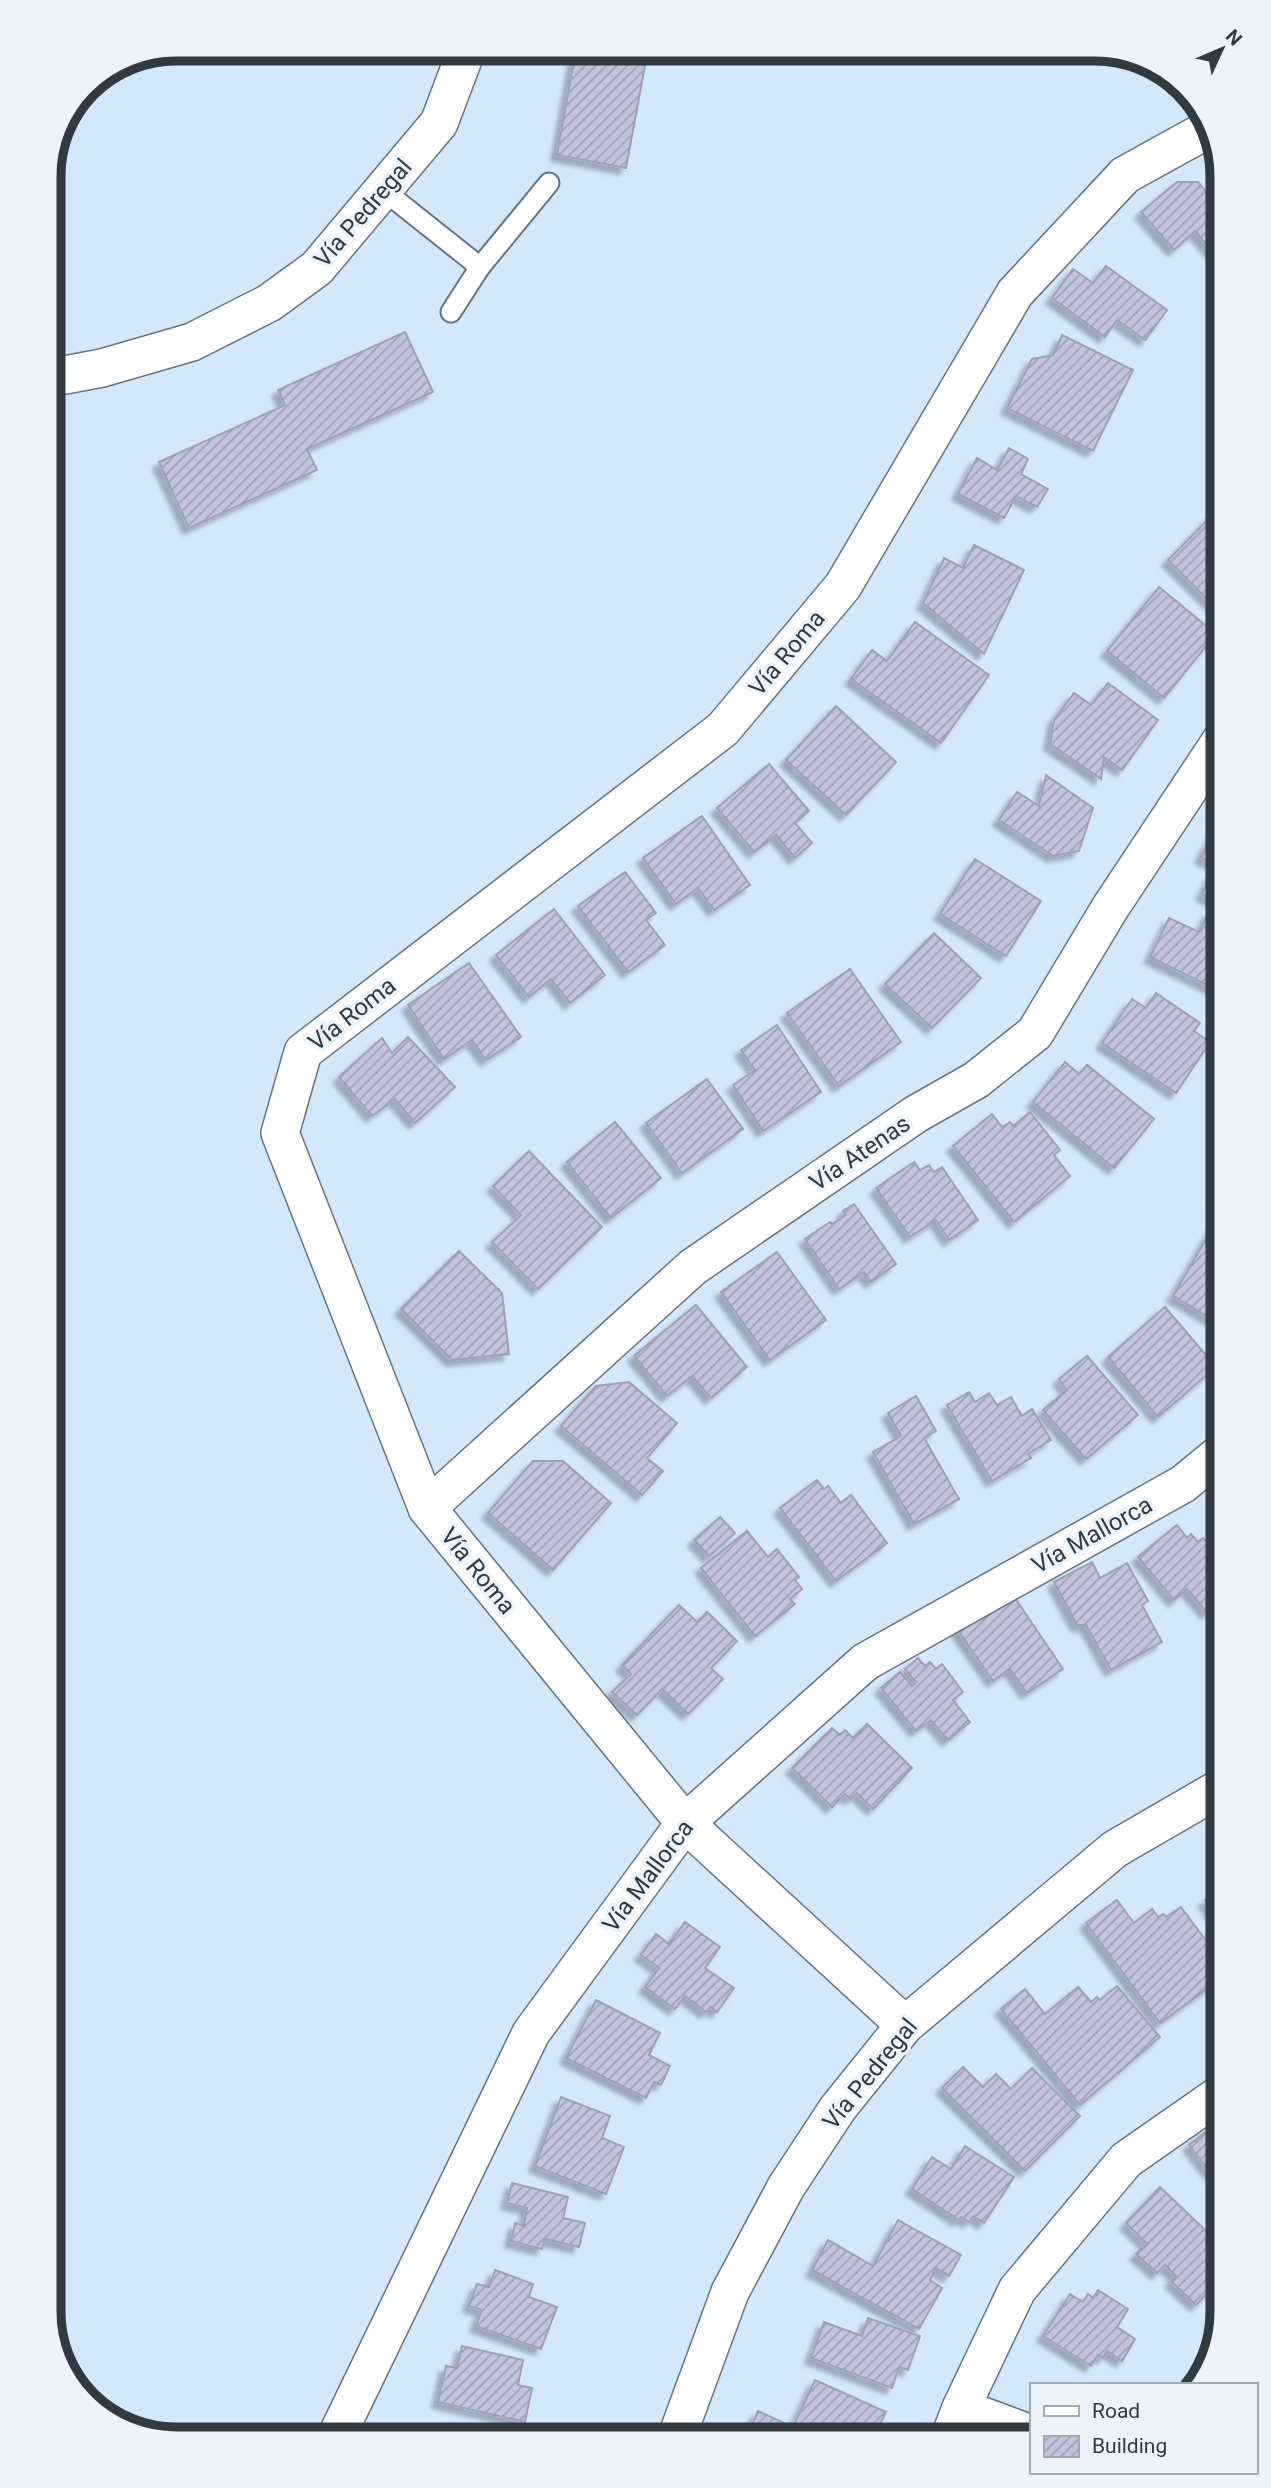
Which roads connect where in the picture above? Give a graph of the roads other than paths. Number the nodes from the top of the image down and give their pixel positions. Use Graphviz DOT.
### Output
graph roads {
  1 [pos="462,61"];
  2 [pos="1201,133"];
  3 [pos="549,183"];
  4 [pos="383,190"];
  5 [pos="480,267"];
  6 [pos="452,312"];
  7 [pos="61,376"];
  8 [pos="1210,757"];
  9 [pos="1210,1462"];
  10 [pos="427,1508"];
  11 [pos="1210,1794"];
  12 [pos="685,1824"];
  13 [pos="905,2025"];
  14 [pos="1210,2102"];
  15 [pos="955,2423"];
  16 [pos="341,2427"];
  17 [pos="680,2427"];
  18 [pos="983,2427"];
  1 -- 4 [label="street, Vía Pedregal"];
  2 -- 10 [label="street, Vía Roma"];
  3 -- 5 [label="lane"];
  4 -- 5 [label="lane"];
  4 -- 7 [label="street, Vía Pedregal"];
  5 -- 6 [label="lane"];
  8 -- 10 [label="street, Vía Atenas"];
  9 -- 12 [label="street, Vía Mallorca"];
  10 -- 12 [label="street, Vía Roma"];
  11 -- 13 [label="street, Vía Pedregal"];
  12 -- 13 [label="street, Vía Roma"];
  12 -- 16 [label="street, Vía Mallorca"];
  13 -- 17 [label="street, Vía Pedregal"];
  14 -- 15 [label="street"];
  15 -- 18 [label="street"];
}
